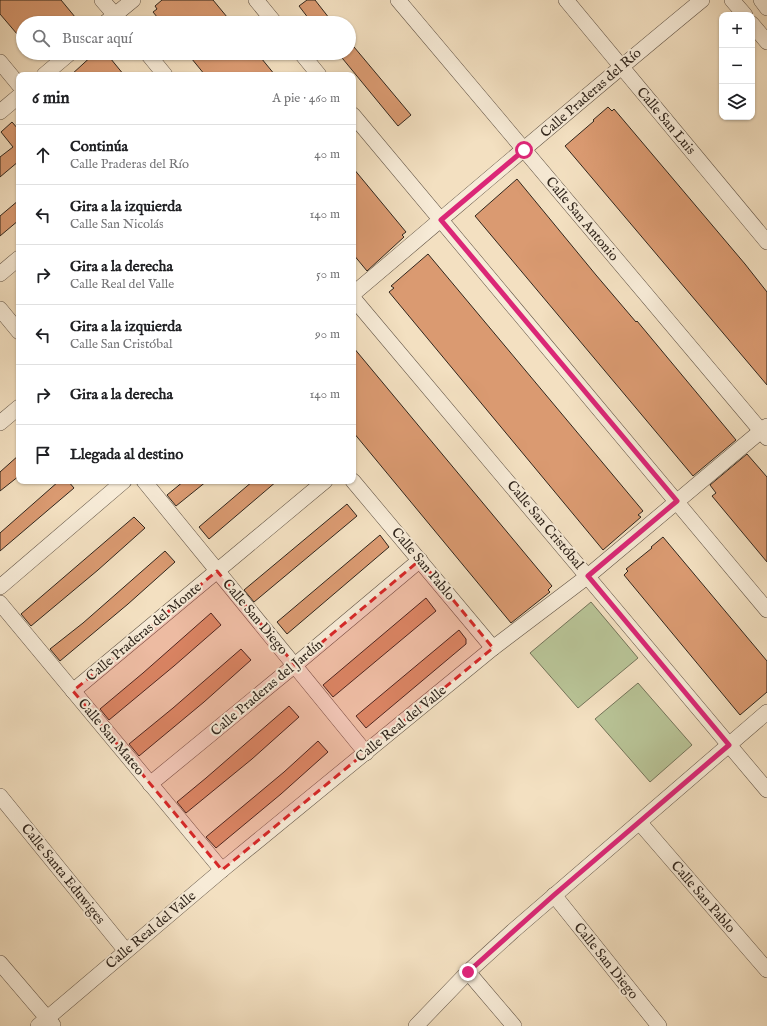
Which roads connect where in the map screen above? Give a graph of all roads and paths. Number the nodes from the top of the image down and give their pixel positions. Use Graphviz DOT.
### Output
graph roads {
  1 [pos="102,0"];
  2 [pos="132,0"];
  3 [pos="256,0"];
  4 [pos="398,0"];
  5 [pos="566,0"];
  6 [pos="702,0"];
  7 [pos="732,0"];
  8 [pos="761,0"];
  9 [pos="767,8"];
  10 [pos="742,12"];
  11 [pos="112,16"];
  12 [pos="118,16"];
  13 [pos="269,16"];
  14 [pos="755,28"];
  15 [pos="767,42"];
  16 [pos="62,60"];
  17 [pos="153,60"];
  18 [pos="307,60"];
  19 [pos="0,62"];
  20 [pos="621,67"];
  21 [pos="48,72"];
  22 [pos="163,72"];
  23 [pos="317,72"];
  24 [pos="16,81"];
  25 [pos="16,99"];
  26 [pos="0,112"];
  27 [pos="356,119"];
  28 [pos="524,150"];
  29 [pos="441,220"];
  30 [pos="767,242"];
  31 [pos="16,261"];
  32 [pos="0,274"];
  33 [pos="356,291"];
  34 [pos="356,302"];
  35 [pos="0,309"];
  36 [pos="16,328"];
  37 [pos="16,410"];
  38 [pos="0,423"];
  39 [pos="765,432"];
  40 [pos="120,484"];
  41 [pos="146,484"];
  42 [pos="321,484"];
  43 [pos="356,484"];
  44 [pos="677,501"];
  45 [pos="420,560"];
  46 [pos="217,571"];
  47 [pos="588,576"];
  48 [pos="0,587"];
  49 [pos="0,603"];
  50 [pos="767,610"];
  51 [pos="493,648"];
  52 [pos="295,665"];
  53 [pos="73,691"];
  54 [pos="767,712"];
  55 [pos="729,745"];
  56 [pos="366,753"];
  57 [pos="150,784"];
  58 [pos="767,790"];
  59 [pos="0,796"];
  60 [pos="640,823"];
  61 [pos="222,870"];
  62 [pos="554,895"];
  63 [pos="126,952"];
  64 [pos="0,963"];
  65 [pos="767,970"];
  66 [pos="468,972"];
  67 [pos="46,1023"];
  68 [pos="416,1026"];
  69 [pos="514,1026"];
  70 [pos="659,1026"];
  1 -- 11 [label="street"];
  2 -- 12 [label="street"];
  3 -- 13 [label="street"];
  4 -- 28 [label="street, Calle San Antonio"];
  5 -- 20 [label="street, Calle San Luis"];
  6 -- 20 [label="street, Calle Praderas del Río"];
  7 -- 10 [label="street"];
  8 -- 9 [label="street"];
  14 -- 15 [label="street"];
  16 -- 21 [label="street"];
  17 -- 22 [label="street"];
  18 -- 23 [label="street"];
  19 -- 24 [label="street"];
  20 -- 28 [label="street, Calle Praderas del Río"];
  20 -- 30 [label="street, Calle San Luis"];
  25 -- 26 [label="street"];
  27 -- 29 [label="street"];
  28 -- 29 [label="street, Calle Praderas del Río"];
  28 -- 39 [label="street, Calle San Antonio"];
  29 -- 33 [label="street, Calle Praderas del Río"];
  29 -- 44 [label="street"];
  31 -- 32 [label="street"];
  34 -- 47 [label="street, Calle San Cristóbal"];
  35 -- 36 [label="street"];
  37 -- 38 [label="street"];
  39 -- 44 [label="street, Calle Real del Valle"];
  40 -- 48 [label="street"];
  41 -- 46 [label="street, Calle San Diego"];
  42 -- 46 [label="street, Calle Praderas del Monte"];
  43 -- 45 [label="street, Calle San Pablo"];
  44 -- 47 [label="street, Calle Real del Valle"];
  44 -- 50 [label="street"];
  45 -- 51 [label="street, Calle San Pablo"];
  45 -- 52 [label="street, Calle Praderas del Jardín"];
  46 -- 52 [label="street, Calle San Diego"];
  46 -- 53 [label="street, Calle Praderas del Monte"];
  47 -- 51 [label="street, Calle Real del Valle"];
  47 -- 55 [label="street, Calle San Cristóbal"];
  49 -- 53 [label="street, Calle San Mateo"];
  51 -- 56 [label="street, Calle Real del Valle"];
  52 -- 56 [label="street, Calle San Diego"];
  52 -- 57 [label="street, Calle Praderas del Jardín"];
  53 -- 57 [label="street, Calle San Mateo"];
  54 -- 55 [label="street"];
  55 -- 58 [label="street, Calle San Cristóbal"];
  55 -- 60 [label="street"];
  56 -- 61 [label="street, Calle Real del Valle"];
  57 -- 61 [label="street, Calle San Mateo"];
  59 -- 63 [label="street, Calle Santa Eduwiges"];
  60 -- 62 [label="street"];
  60 -- 65 [label="street, Calle San Pablo"];
  61 -- 63 [label="street, Calle Real del Valle"];
  62 -- 66 [label="street"];
  62 -- 70 [label="street, Calle San Diego"];
  63 -- 67 [label="street, Calle Real del Valle"];
  64 -- 67 [label="street"];
  66 -- 68 [label="street"];
  66 -- 69 [label="street"];
}
